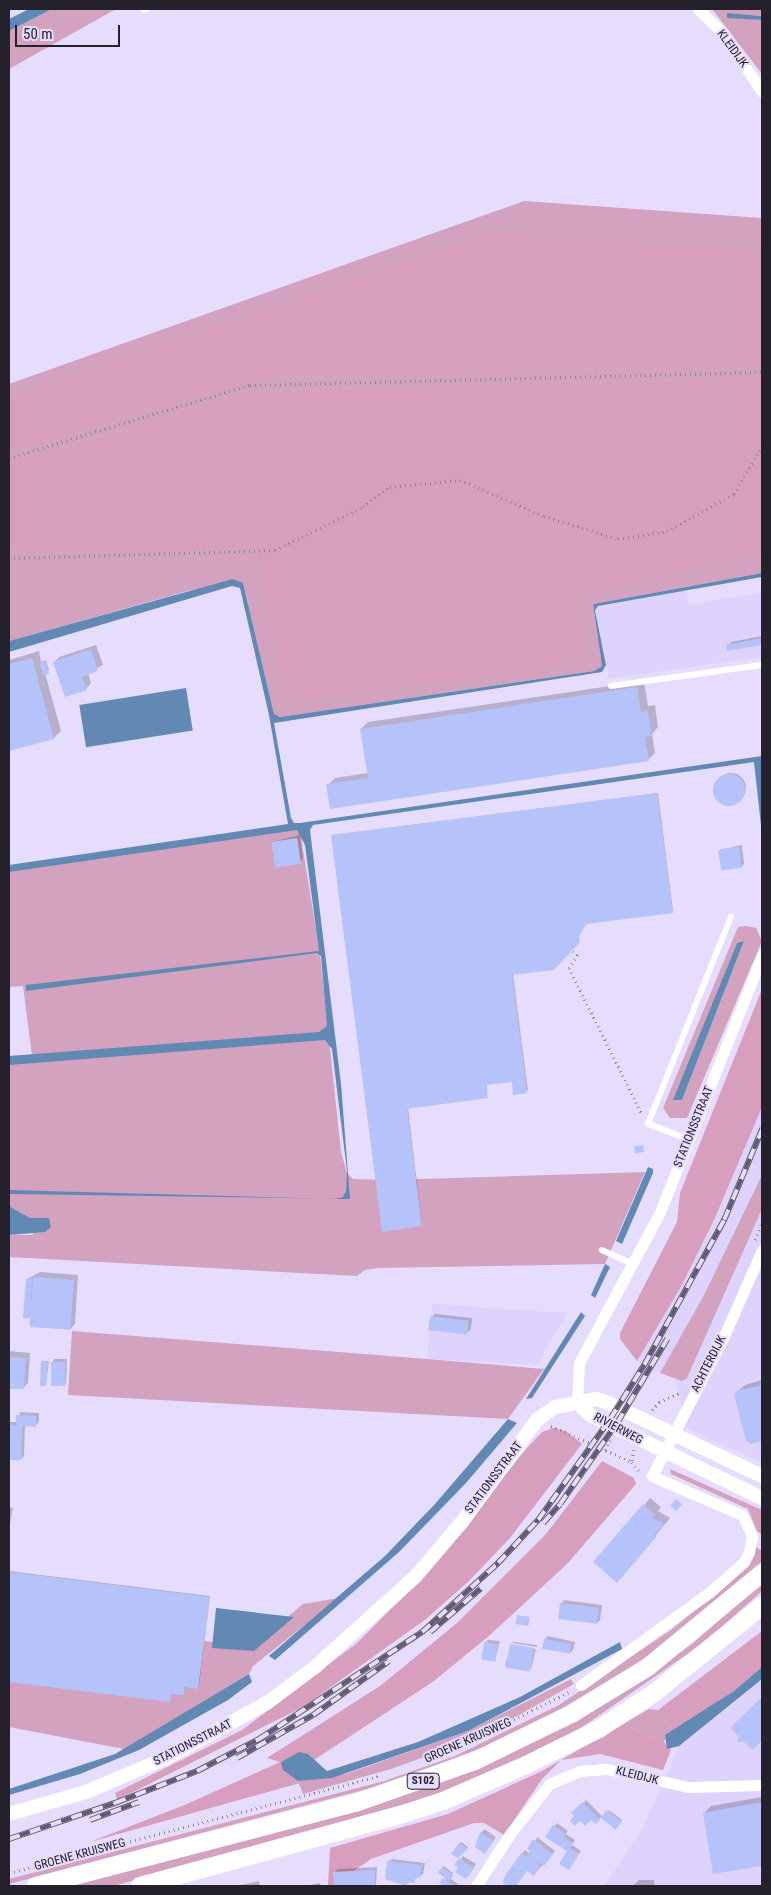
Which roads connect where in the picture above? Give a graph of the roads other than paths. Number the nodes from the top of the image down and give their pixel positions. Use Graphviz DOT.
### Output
graph roads {
  1 [pos="698,9"];
  2 [pos="762,92"];
  3 [pos="762,665"];
  4 [pos="611,686"];
  5 [pos="731,918"];
  6 [pos="762,956"];
  7 [pos="689,1140"];
  8 [pos="758,1245"];
  9 [pos="602,1250"];
  10 [pos="634,1264"];
  11 [pos="577,1402"];
  12 [pos="673,1433"];
  13 [pos="663,1452"];
  14 [pos="762,1476"];
  15 [pos="762,1498"];
  16 [pos="762,1574"];
  17 [pos="762,1606"];
  18 [pos="581,1685"];
  19 [pos="762,1784"];
  20 [pos="9,1814"];
  21 [pos="36,1886"];
  22 [pos="140,1886"];
  23 [pos="476,1886"];
  1 -- 2 [label="street, KLEIDIJK"];
  3 -- 4 [label="lane"];
  5 -- 7 [label="lane"];
  6 -- 7 [label="street, STATIONSSTRAAT"];
  7 -- 10 [label="street, STATIONSSTRAAT"];
  8 -- 12 [label="street, ACHTERDIJK"];
  9 -- 10 [label="lane"];
  10 -- 11 [label="street, STATIONSSTRAAT"];
  11 -- 12 [label="street, RIVIERWEG"];
  11 -- 13 [label="street, RIVIERWEG"];
  11 -- 20 [label="street, STATIONSSTRAAT"];
  12 -- 13 [label="street, ACHTERDIJK"];
  12 -- 14 [label="street, RIVIERWEG"];
  13 -- 15 [label="street, RIVIERWEG"];
  13 -- 18 [label="street, ACHTERDIJK"];
  16 -- 21 [label="main road, GROENE KRUISWEG / S102"];
  17 -- 22 [label="main road, S102"];
  19 -- 23 [label="street, KLEIDIJK"];
}
